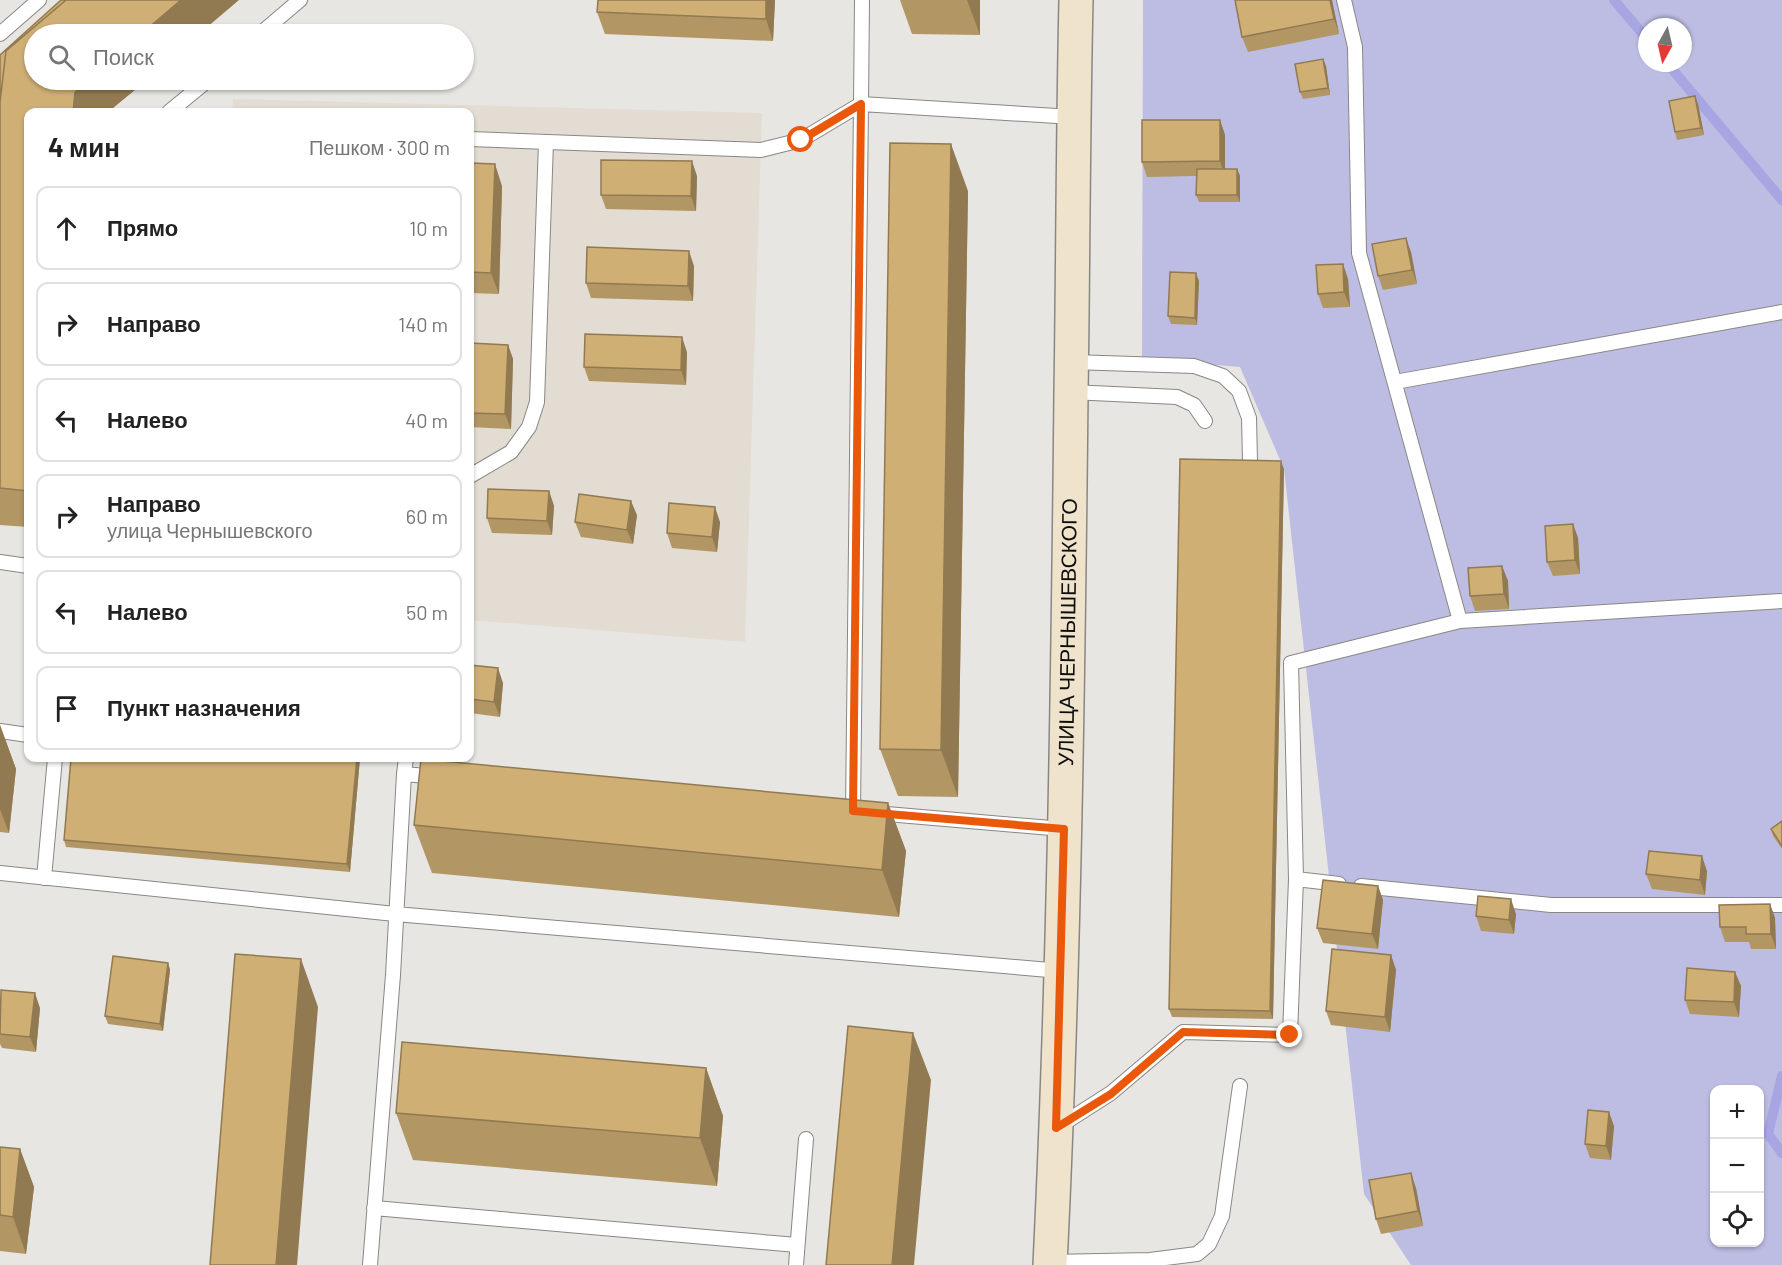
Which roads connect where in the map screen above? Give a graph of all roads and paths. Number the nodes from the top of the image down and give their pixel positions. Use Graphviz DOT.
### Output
graph roads {
  1 [pos="39,0"];
  2 [pos="300,0"];
  3 [pos="861,0"];
  4 [pos="1076,0"];
  5 [pos="1344,0"];
  6 [pos="272,24"];
  7 [pos="0,34"];
  8 [pos="196,90"];
  9 [pos="861,104"];
  10 [pos="174,108"];
  11 [pos="1073,117"];
  12 [pos="474,139"];
  13 [pos="546,142"];
  14 [pos="1782,312"];
  15 [pos="1071,377"];
  16 [pos="1395,382"];
  17 [pos="1205,421"];
  18 [pos="1250,461"];
  19 [pos="474,474"];
  20 [pos="0,562"];
  21 [pos="24,565"];
  22 [pos="1782,601"];
  23 [pos="1460,621"];
  24 [pos="0,731"];
  25 [pos="24,734"];
  26 [pos="55,762"];
  27 [pos="406,762"];
  28 [pos="404,774"];
  29 [pos="451,778"];
  30 [pos="1064,829"];
  31 [pos="0,873"];
  32 [pos="44,878"];
  33 [pos="1296,879"];
  34 [pos="1782,904"];
  35 [pos="395,914"];
  36 [pos="1061,971"];
  37 [pos="1240,1086"];
  38 [pos="1056,1128"];
  39 [pos="806,1139"];
  40 [pos="374,1208"];
  41 [pos="797,1245"];
  42 [pos="1050,1264"];
  43 [pos="370,1265"];
  44 [pos="796,1265"];
  1 -- 7 [label="lane"];
  2 -- 6 [label="lane"];
  3 -- 9 [label="lane"];
  4 -- 11 [label="street, УЛИЦА ЧЕРНЫШЕВСКОГО"];
  5 -- 16 [label="lane"];
  8 -- 10 [label="lane"];
  9 -- 11 [label="lane"];
  9 -- 13 [label="lane"];
  9 -- 30 [label="lane"];
  11 -- 15 [label="street, УЛИЦА ЧЕРНЫШЕВСКОГО"];
  12 -- 13 [label="lane"];
  13 -- 19 [label="lane"];
  14 -- 16 [label="lane"];
  15 -- 17 [label="lane"];
  15 -- 18 [label="lane"];
  15 -- 30 [label="street, УЛИЦА ЧЕРНЫШЕВСКОГО"];
  16 -- 23 [label="lane"];
  20 -- 21 [label="lane"];
  22 -- 23 [label="lane"];
  23 -- 33 [label="lane"];
  24 -- 25 [label="lane"];
  26 -- 32 [label="lane"];
  27 -- 28 [label="lane"];
  28 -- 29 [label="lane"];
  28 -- 35 [label="lane"];
  30 -- 36 [label="street, УЛИЦА ЧЕРНЫШЕВСКОГО"];
  31 -- 32 [label="lane"];
  32 -- 35 [label="lane"];
  33 -- 34 [label="lane"];
  33 -- 38 [label="lane"];
  35 -- 36 [label="lane"];
  35 -- 40 [label="lane"];
  36 -- 38 [label="street, УЛИЦА ЧЕРНЫШЕВСКОГО"];
  37 -- 42 [label="lane"];
  38 -- 42 [label="street, УЛИЦА ЧЕРНЫШЕВСКОГО"];
  39 -- 41 [label="lane"];
  40 -- 41 [label="lane"];
  40 -- 43 [label="lane"];
  41 -- 44 [label="lane"];
}
